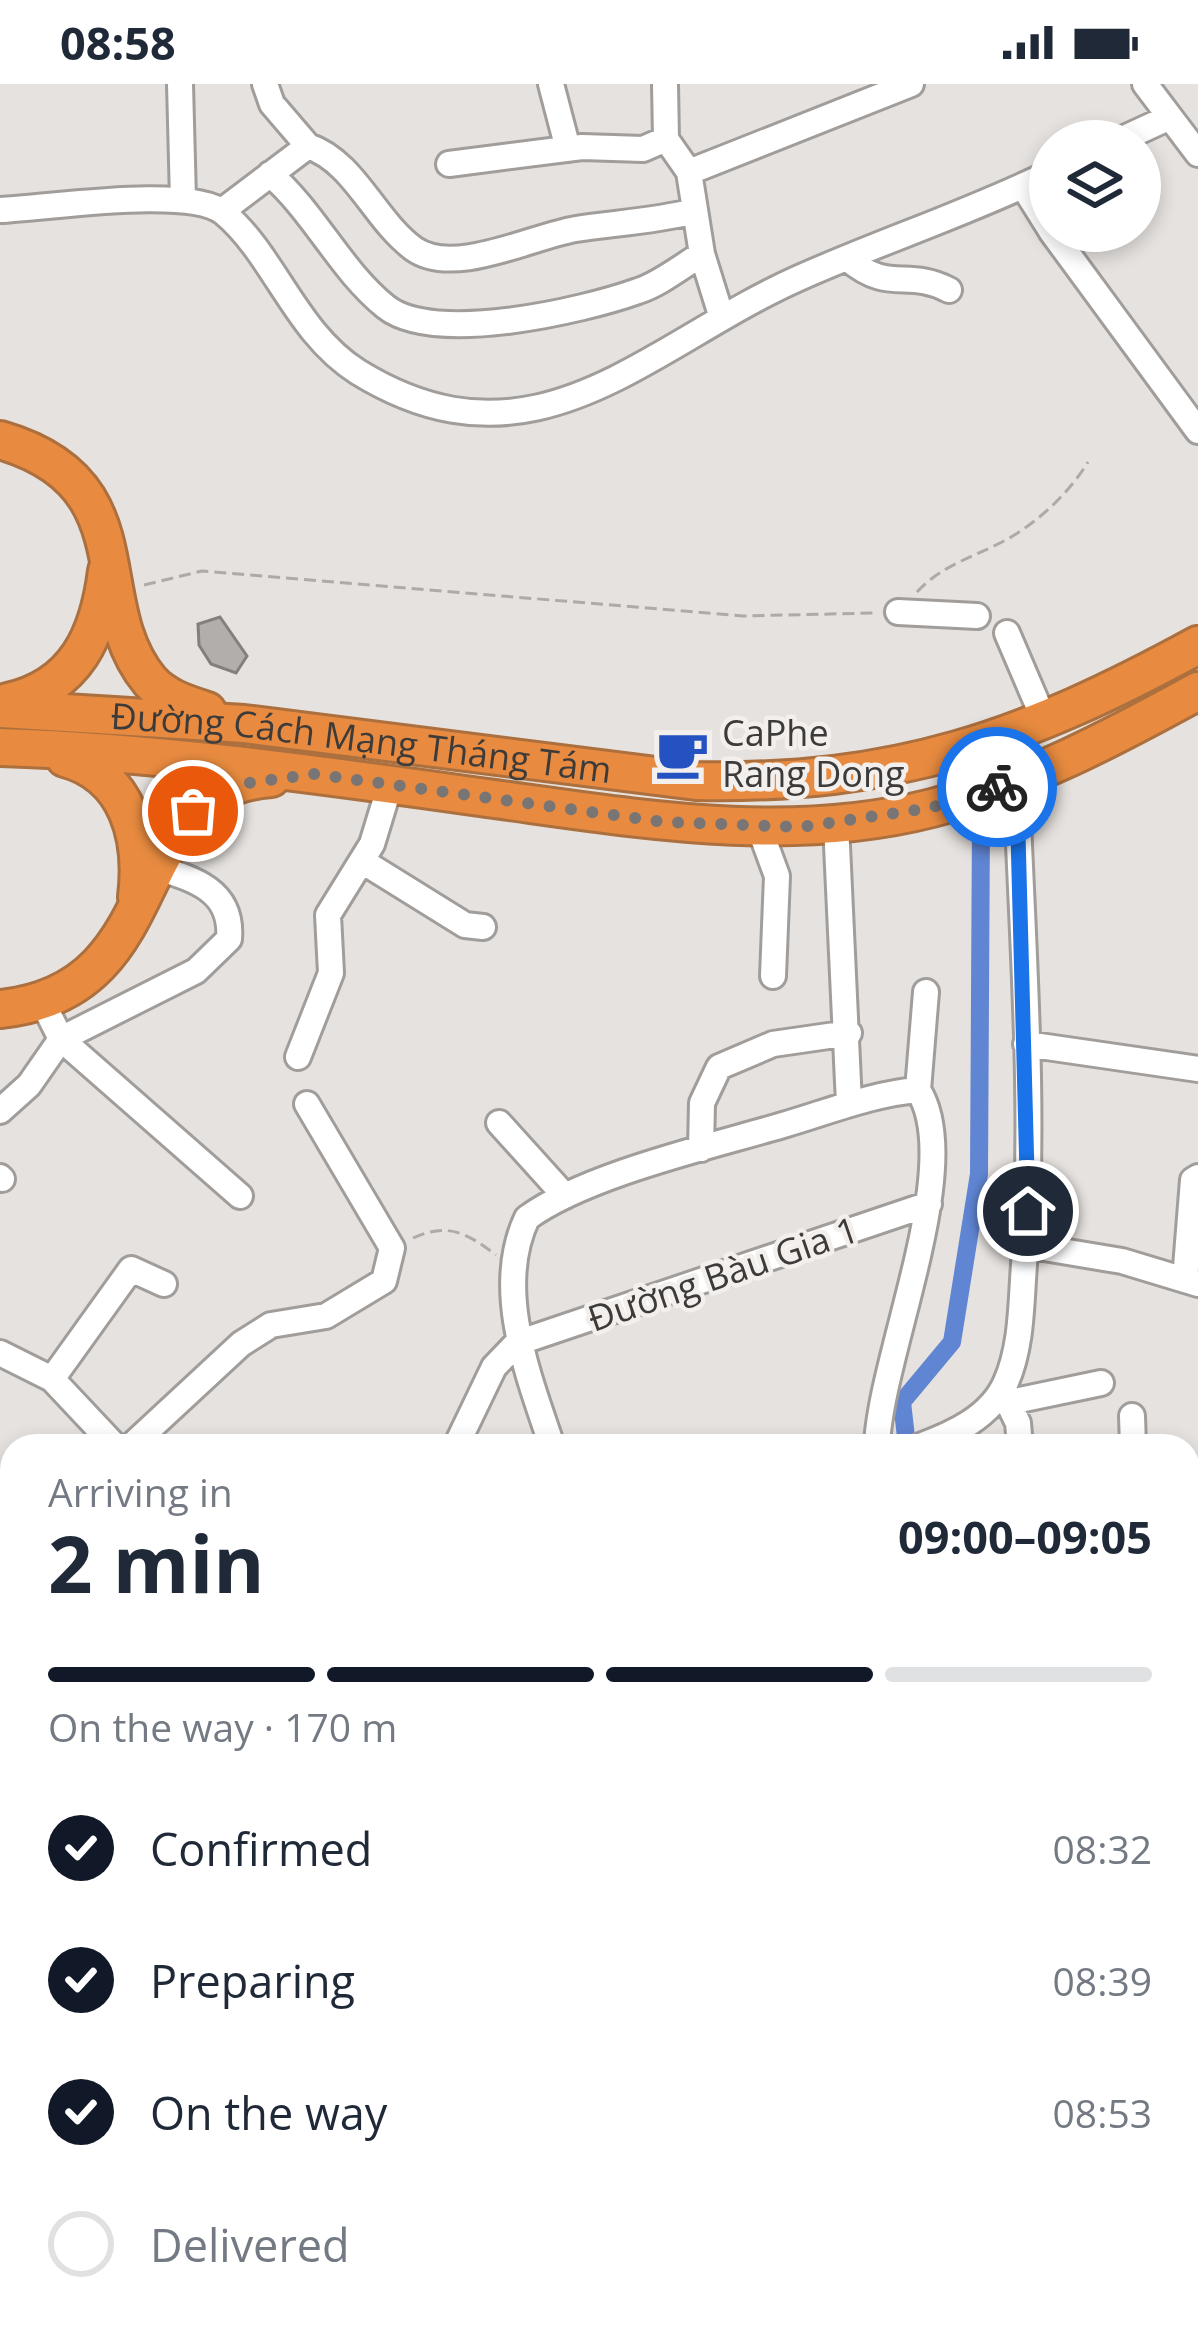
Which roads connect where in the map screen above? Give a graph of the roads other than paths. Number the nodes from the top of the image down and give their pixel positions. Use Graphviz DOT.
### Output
graph roads {
  1 [pos="180,84"];
  2 [pos="265,84"];
  3 [pos="551,84"];
  4 [pos="665,84"];
  5 [pos="911,84"];
  6 [pos="1144,84"];
  7 [pos="1170,117"];
  8 [pos="1161,121"];
  9 [pos="666,139"];
  10 [pos="308,146"];
  11 [pos="568,149"];
  12 [pos="1198,154"];
  13 [pos="449,164"];
  14 [pos="688,172"];
  15 [pos="270,174"];
  16 [pos="1029,183"];
  17 [pos="1023,186"];
  18 [pos="1029,195"];
  19 [pos="183,200"];
  20 [pos="0,210"];
  21 [pos="222,211"];
  22 [pos="695,211"];
  23 [pos="1066,252"];
  24 [pos="702,254"];
  25 [pos="848,259"];
  26 [pos="950,290"];
  27 [pos="721,316"];
  28 [pos="1198,431"];
  29 [pos="0,440"];
  30 [pos="110,550"];
  31 [pos="898,612"];
  32 [pos="976,616"];
  33 [pos="1007,633"];
  34 [pos="1198,645"];
  35 [pos="1198,691"];
  36 [pos="0,706"];
  37 [pos="244,724"];
  38 [pos="1031,728"];
  39 [pos="13,747"];
  40 [pos="314,774"];
  41 [pos="1024,778"];
  42 [pos="391,785"];
  43 [pos="836,824"];
  44 [pos="759,827"];
  45 [pos="362,861"];
  46 [pos="154,867"];
  47 [pos="136,912"];
  48 [pos="483,927"];
  49 [pos="773,976"];
  50 [pos="926,992"];
  51 [pos="42,1001"];
  52 [pos="0,1009"];
  53 [pos="849,1033"];
  54 [pos="61,1039"];
  55 [pos="1026,1044"];
  56 [pos="298,1057"];
  57 [pos="1198,1069"];
  58 [pos="919,1090"];
  59 [pos="307,1104"];
  60 [pos="849,1104"];
  61 [pos="0,1111"];
  62 [pos="500,1123"];
  63 [pos="701,1150"];
  64 [pos="1198,1178"];
  65 [pos="240,1196"];
  66 [pos="565,1196"];
  67 [pos="929,1204"];
  68 [pos="1026,1245"];
  69 [pos="1192,1282"];
  70 [pos="164,1284"];
  71 [pos="518,1343"];
  72 [pos="0,1353"];
  73 [pos="52,1379"];
  74 [pos="1101,1383"];
  75 [pos="1006,1396"];
  76 [pos="1132,1417"];
  77 [pos="104,1434"];
  78 [pos="144,1434"];
  79 [pos="462,1434"];
  80 [pos="548,1434"];
  81 [pos="878,1434"];
  82 [pos="950,1434"];
  83 [pos="1017,1434"];
  84 [pos="1133,1434"];
  1 -- 19 [label="street"];
  2 -- 10 [label="street"];
  3 -- 11 [label="street"];
  4 -- 9 [label="street"];
  5 -- 14 [label="street"];
  6 -- 7 [label="street"];
  7 -- 8 [label="street"];
  7 -- 12 [label="street"];
  9 -- 11 [label="street"];
  9 -- 14 [label="street"];
  10 -- 15 [label="street"];
  10 -- 22 [label="street"];
  11 -- 13 [label="street"];
  14 -- 22 [label="street"];
  15 -- 21 [label="street"];
  15 -- 24 [label="street"];
  16 -- 17 [label="street"];
  17 -- 18 [label="street"];
  17 -- 25 [label="street"];
  19 -- 20 [label="street"];
  19 -- 21 [label="street"];
  21 -- 27 [label="street"];
  22 -- 24 [label="street"];
  23 -- 28 [label="street"];
  24 -- 27 [label="street"];
  25 -- 26 [label="street"];
  25 -- 27 [label="street"];
  29 -- 30 [label="highway"];
  30 -- 36 [label="highway"];
  30 -- 37 [label="highway"];
  31 -- 32 [label="street"];
  33 -- 38 [label="street"];
  34 -- 38 [label="highway, Đường Cách Mạng Tháng Tám"];
  35 -- 41 [label="highway, Đường Cách Mạng Tháng Tám"];
  36 -- 37 [label="highway, Đường Cách Mạng Tháng Tám"];
  37 -- 38 [label="highway, Đường Cách Mạng Tháng Tám"];
  38 -- 41 [label="street"];
  39 -- 40 [label="highway, Đường Cách Mạng Tháng Tám"];
  39 -- 47 [label="highway"];
  40 -- 42 [label="highway, Đường Cách Mạng Tháng Tám"];
  40 -- 46 [label="highway"];
  41 -- 43 [label="highway, Đường Cách Mạng Tháng Tám"];
  41 -- 55 [label="street"];
  42 -- 44 [label="highway, Đường Cách Mạng Tháng Tám"];
  42 -- 45 [label="street"];
  43 -- 44 [label="highway, Đường Cách Mạng Tháng Tám"];
  43 -- 53 [label="street"];
  44 -- 49 [label="street"];
  45 -- 48 [label="street"];
  45 -- 56 [label="street"];
  46 -- 47 [label="highway"];
  46 -- 54 [label="street"];
  47 -- 51 [label="highway"];
  50 -- 58 [label="street"];
  51 -- 52 [label="highway"];
  51 -- 54 [label="street"];
  53 -- 60 [label="street"];
  53 -- 63 [label="street"];
  54 -- 61 [label="street"];
  54 -- 65 [label="street"];
  55 -- 57 [label="street"];
  55 -- 68 [label="street"];
  58 -- 60 [label="street"];
  58 -- 67 [label="street"];
  59 -- 78 [label="street"];
  60 -- 63 [label="street"];
  62 -- 66 [label="street"];
  63 -- 66 [label="street"];
  64 -- 69 [label="street"];
  66 -- 71 [label="street"];
  67 -- 71 [label="street, Đường Bàu Gia 1"];
  67 -- 81 [label="street"];
  68 -- 69 [label="street"];
  68 -- 75 [label="street"];
  70 -- 73 [label="street"];
  71 -- 79 [label="street"];
  71 -- 80 [label="street"];
  72 -- 73 [label="street"];
  73 -- 77 [label="street"];
  74 -- 75 [label="street"];
  75 -- 82 [label="street"];
  75 -- 83 [label="street"];
  76 -- 84 [label="street"];
}
